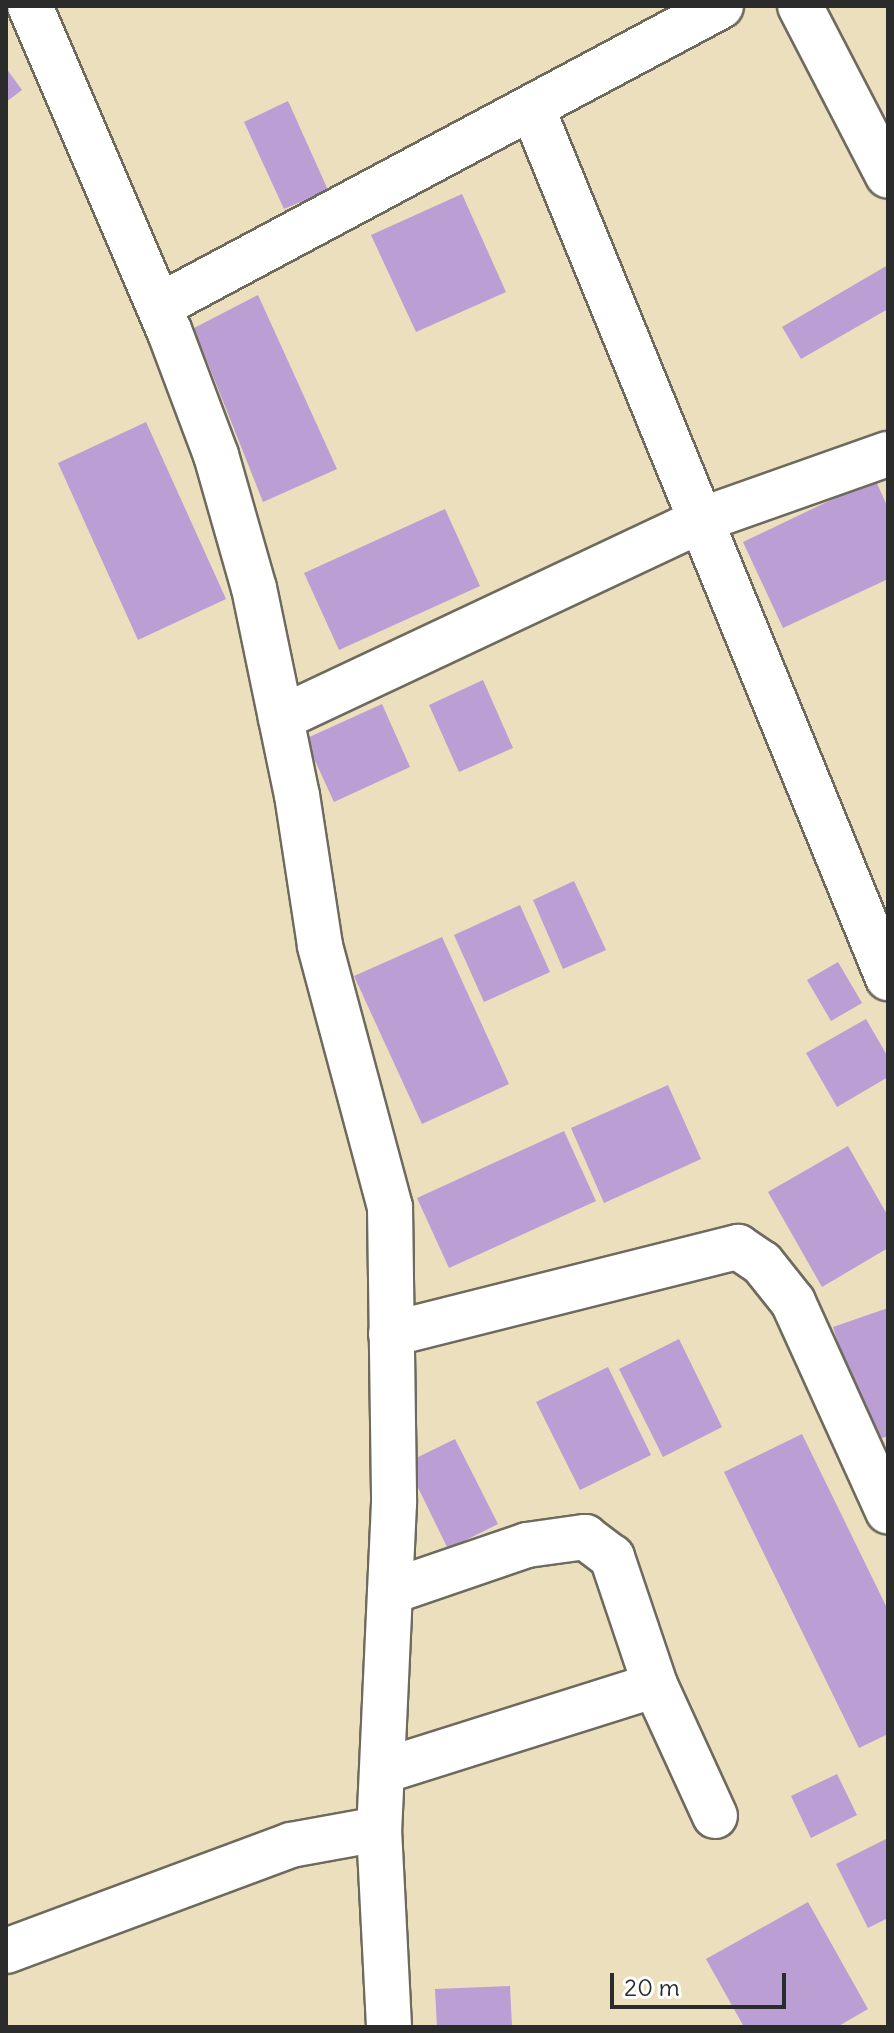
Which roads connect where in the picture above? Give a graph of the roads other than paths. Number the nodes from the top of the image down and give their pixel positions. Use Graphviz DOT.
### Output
graph roads {
  1 [pos="30,6"];
  2 [pos="721,6"];
  3 [pos="800,6"];
  4 [pos="533,110"];
  5 [pos="888,176"];
  6 [pos="159,306"];
  7 [pos="888,454"];
  8 [pos="704,519"];
  9 [pos="281,718"];
  10 [pos="888,978"];
  11 [pos="391,1334"];
  12 [pos="888,1511"];
  13 [pos="390,1592"];
  14 [pos="655,1685"];
  15 [pos="383,1771"];
  16 [pos="715,1816"];
  17 [pos="379,1829"];
  18 [pos="6,1951"];
  19 [pos="389,2027"];
  1 -- 6 [label="street"];
  2 -- 4 [label="street"];
  3 -- 5 [label="street"];
  4 -- 6 [label="street"];
  4 -- 8 [label="street"];
  6 -- 9 [label="street"];
  7 -- 8 [label="street"];
  8 -- 9 [label="street"];
  8 -- 10 [label="street"];
  9 -- 11 [label="street"];
  11 -- 12 [label="street"];
  11 -- 13 [label="street"];
  13 -- 14 [label="street"];
  13 -- 15 [label="street"];
  14 -- 15 [label="street"];
  14 -- 16 [label="street"];
  15 -- 17 [label="street"];
  17 -- 18 [label="street"];
  17 -- 19 [label="street"];
}
